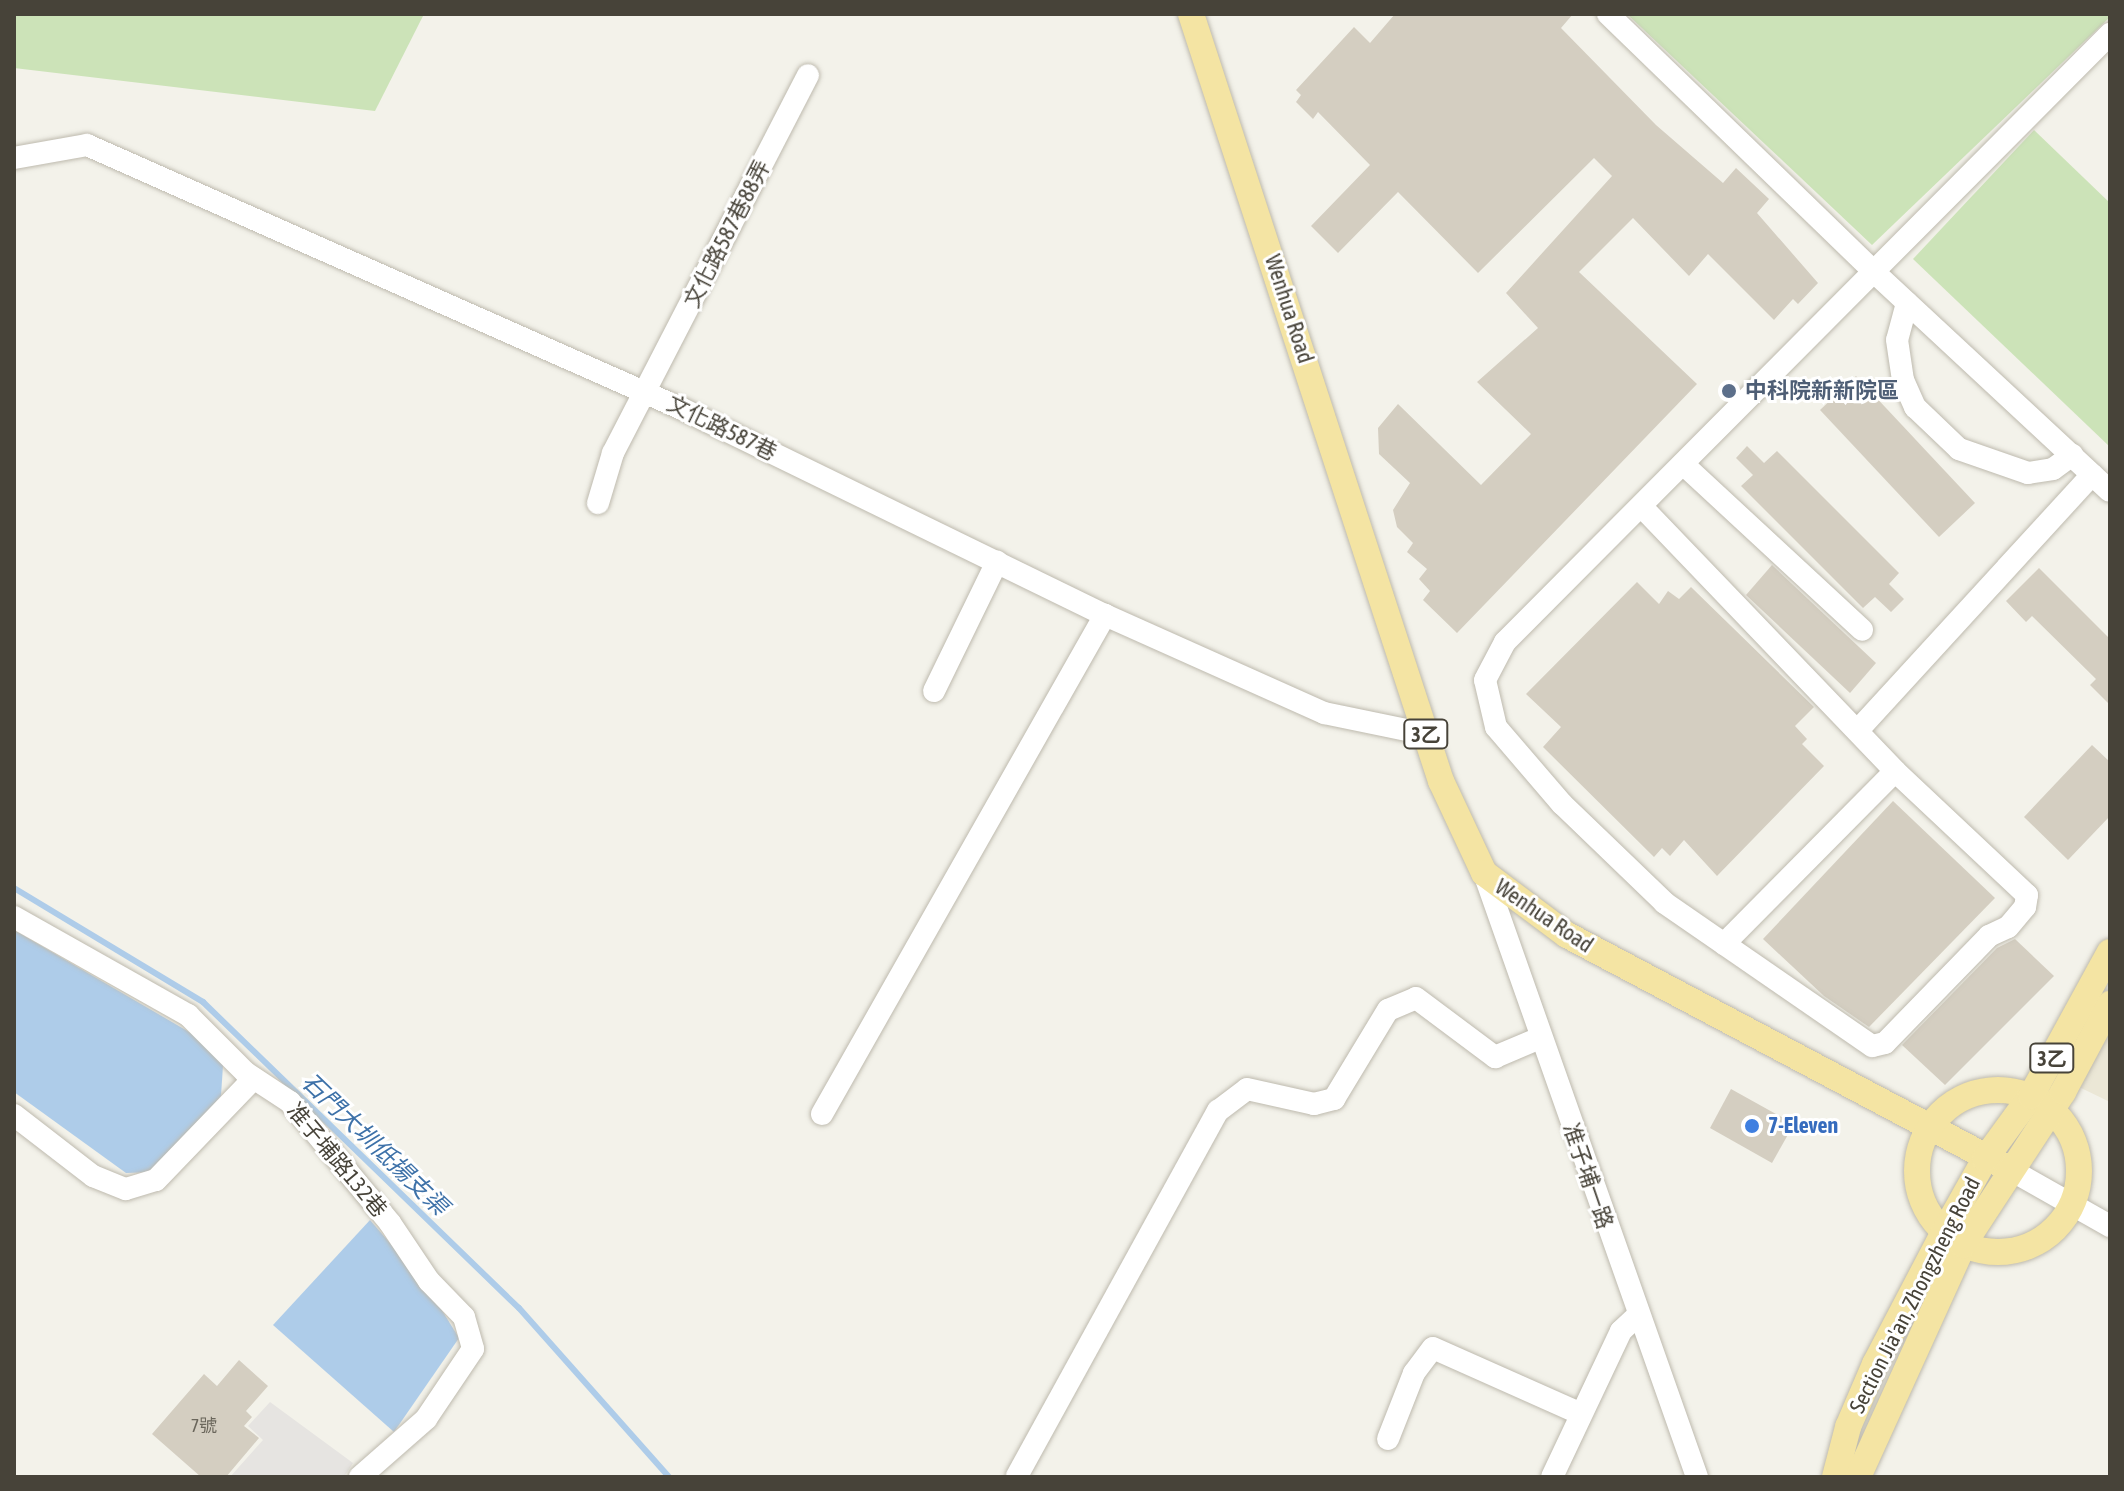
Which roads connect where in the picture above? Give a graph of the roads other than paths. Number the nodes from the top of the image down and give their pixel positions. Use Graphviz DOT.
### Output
graph roads {
  1 [pos="1191,14"];
  2 [pos="1608,14"];
  3 [pos="2110,34"];
  4 [pos="808,75"];
  5 [pos="14,158"];
  6 [pos="1873,271"];
  7 [pos="1907,303"];
  8 [pos="647,393"];
  9 [pos="2072,455"];
  10 [pos="1683,464"];
  11 [pos="2092,475"];
  12 [pos="2110,491"];
  13 [pos="598,503"];
  14 [pos="1642,507"];
  15 [pos="997,562"];
  16 [pos="1105,615"];
  17 [pos="1862,630"];
  18 [pos="934,691"];
  19 [pos="1859,729"];
  20 [pos="1426,734"];
  21 [pos="1895,771"];
  22 [pos="1484,873"];
  23 [pos="14,917"];
  24 [pos="1724,944"];
  25 [pos="2110,952"];
  26 [pos="2110,1004"];
  27 [pos="1540,1038"];
  28 [pos="254,1078"];
  29 [pos="2042,1102"];
  30 [pos="822,1114"];
  31 [pos="14,1115"];
  32 [pos="1926,1129"];
  33 [pos="1985,1159"];
  34 [pos="2011,1170"];
  35 [pos="2072,1206"];
  36 [pos="2110,1226"];
  37 [pos="1953,1239"];
  38 [pos="1637,1316"];
  39 [pos="1581,1414"];
  40 [pos="1388,1439"];
  41 [pos="1017,1476"];
  42 [pos="360,1477"];
  43 [pos="1552,1477"];
  44 [pos="1697,1477"];
  45 [pos="1835,1477"];
  46 [pos="1858,1477"];
  1 -- 20 [label="main road, Wenhua Road / 3乙"];
  2 -- 6 [label="street"];
  3 -- 6 [label="street"];
  4 -- 8 [label="street, 文化路587巷88弄"];
  5 -- 8 [label="street, 文化路587巷"];
  6 -- 7 [label="street"];
  6 -- 10 [label="street"];
  7 -- 9 [label="street"];
  7 -- 9 [label="street"];
  8 -- 13 [label="street, 文化路587巷88弄"];
  8 -- 15 [label="street, 文化路587巷"];
  9 -- 11 [label="street"];
  10 -- 14 [label="street"];
  10 -- 17 [label="street"];
  11 -- 12 [label="street"];
  11 -- 19 [label="street"];
  14 -- 19 [label="street"];
  14 -- 24 [label="street"];
  15 -- 16 [label="street, 文化路587巷"];
  15 -- 18 [label="street"];
  16 -- 20 [label="street, 文化路587巷"];
  16 -- 30 [label="street"];
  19 -- 21 [label="street"];
  20 -- 22 [label="main road, Wenhua Road / 3乙"];
  21 -- 24 [label="street"];
  21 -- 24 [label="street"];
  22 -- 27 [label="street, 准子埔一路"];
  22 -- 32 [label="main road, Wenhua Road / 3乙"];
  23 -- 28 [label="street, 准子埔路132巷"];
  25 -- 29 [label="main road, 3乙"];
  26 -- 29 [label="main road, 3乙"];
  27 -- 38 [label="street, 准子埔一路"];
  27 -- 41 [label="street"];
  28 -- 31 [label="street"];
  28 -- 42 [label="street, 准子埔路132巷"];
  29 -- 32 [label="main road"];
  29 -- 33 [label="main road, 3乙"];
  29 -- 34 [label="main road, 3乙"];
  29 -- 35 [label="main road"];
  32 -- 33 [label="main road, Wenhua Road / 3乙"];
  32 -- 37 [label="main road"];
  33 -- 34 [label="main road, Wenhua Road / 3乙"];
  33 -- 37 [label="main road, Section Jia'an, Zhongzheng Road"];
  34 -- 35 [label="street, Wenhua Road"];
  34 -- 37 [label="main road, Section Jia'an, Zhongzheng Road"];
  35 -- 36 [label="street, Wenhua Road"];
  35 -- 37 [label="main road"];
  37 -- 45 [label="main road, Section Jia'an, Zhongzheng Road"];
  37 -- 46 [label="main road, Section Jia'an, Zhongzheng Road"];
  38 -- 39 [label="street"];
  38 -- 44 [label="street, 准子埔一路"];
  39 -- 40 [label="street"];
  39 -- 43 [label="street"];
}
